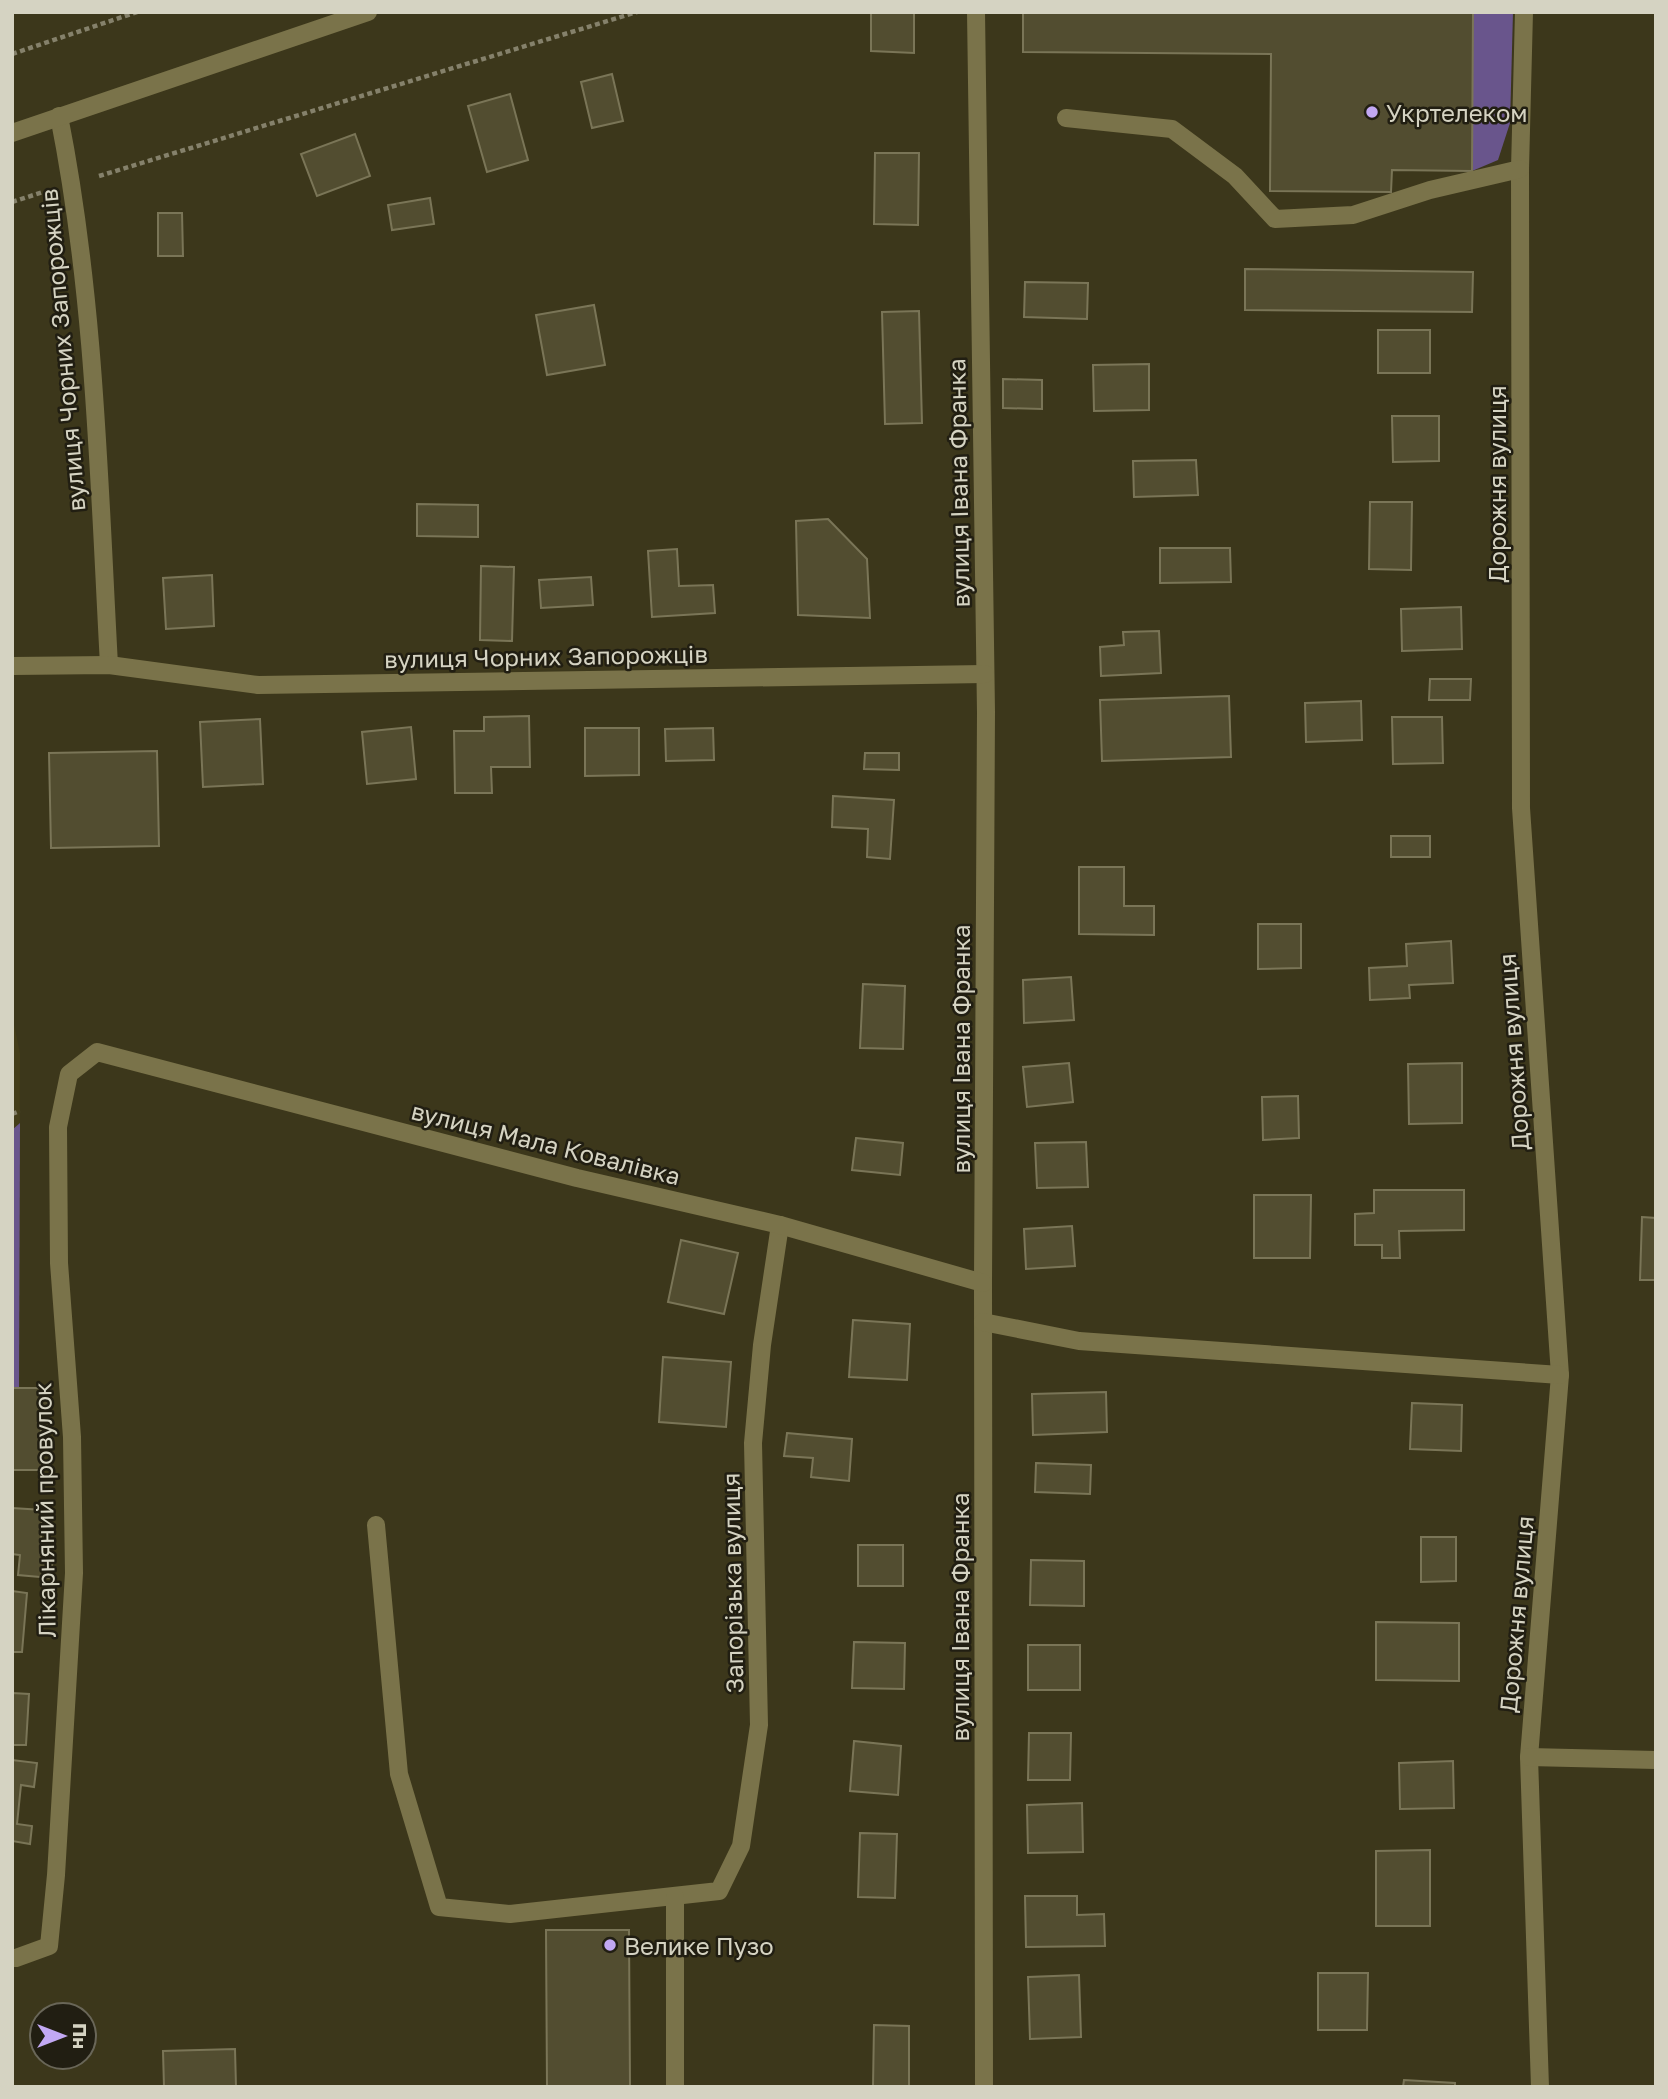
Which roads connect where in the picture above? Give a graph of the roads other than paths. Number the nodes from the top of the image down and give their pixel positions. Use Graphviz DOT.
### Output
graph roads {
  1 [pos="368,12"];
  2 [pos="976,12"];
  3 [pos="1524,12"];
  4 [pos="321,20"];
  5 [pos="59,116"];
  6 [pos="1066,118"];
  7 [pos="12,133"];
  8 [pos="1520,169"];
  9 [pos="109,665"];
  10 [pos="12,666"];
  11 [pos="985,674"];
  12 [pos="97,1052"];
  13 [pos="780,1225"];
  14 [pos="983,1283"];
  15 [pos="983,1322"];
  16 [pos="1560,1375"];
  17 [pos="376,1525"];
  18 [pos="1530,1757"];
  19 [pos="1656,1760"];
  20 [pos="675,1897"];
  21 [pos="13,1956"];
  22 [pos="675,2087"];
  23 [pos="984,2087"];
  24 [pos="1539,2087"];
  1 -- 4 [label="street"];
  2 -- 11 [label="street, вулиця Івана Франка"];
  3 -- 8 [label="street, Дорожня вулиця"];
  4 -- 5 [label="street"];
  5 -- 7 [label="street"];
  5 -- 9 [label="street, вулиця Чорних Запорожців"];
  6 -- 8 [label="street"];
  8 -- 16 [label="street, Дорожня вулиця"];
  9 -- 10 [label="street, вулиця Чорних Запорожців"];
  9 -- 11 [label="street, вулиця Чорних Запорожців"];
  11 -- 14 [label="street, вулиця Івана Франка"];
  12 -- 13 [label="street, вулиця Мала Ковалівка"];
  12 -- 21 [label="street, Лікарняний провулок"];
  13 -- 14 [label="street, вулиця Мала Ковалівка"];
  13 -- 20 [label="street, Запорізька вулиця"];
  14 -- 15 [label="street, вулиця Івана Франка"];
  15 -- 16 [label="street"];
  15 -- 23 [label="street, вулиця Івана Франка"];
  16 -- 18 [label="street, Дорожня вулиця"];
  17 -- 20 [label="street"];
  18 -- 19 [label="street"];
  18 -- 24 [label="street, Дорожня вулиця"];
  20 -- 22 [label="street"];
}
